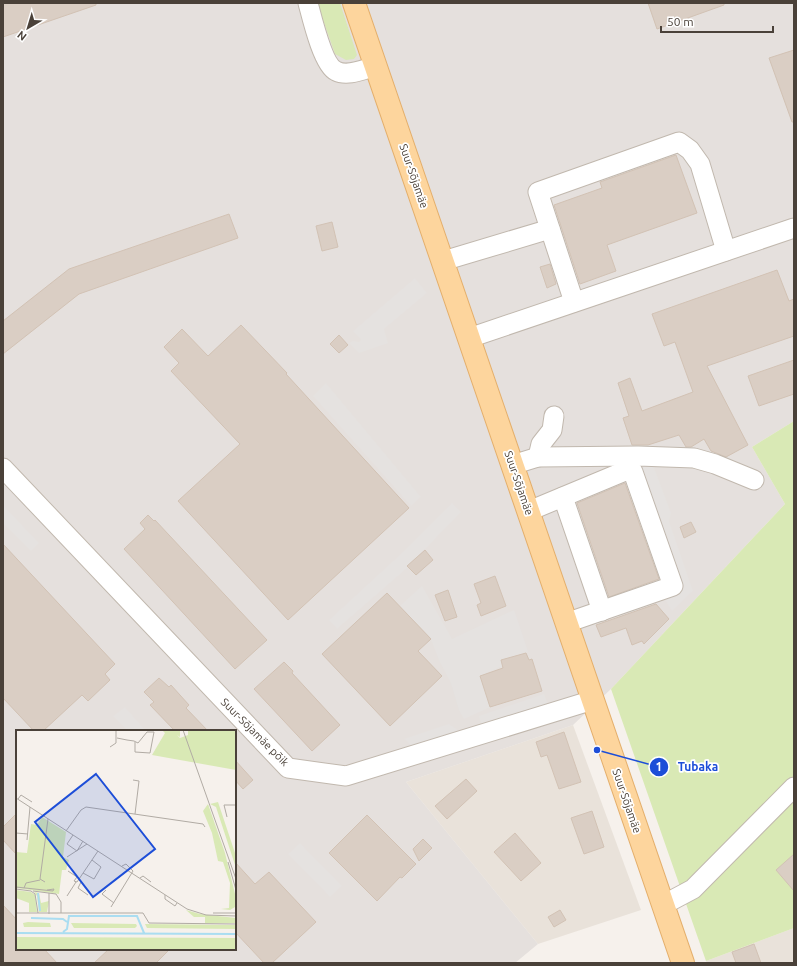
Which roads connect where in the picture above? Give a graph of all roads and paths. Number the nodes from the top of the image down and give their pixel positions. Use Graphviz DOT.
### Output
graph roads {
  1 [pos="308,3"];
  2 [pos="354,3"];
  3 [pos="376,66"];
  4 [pos="794,228"];
  5 [pos="550,229"];
  6 [pos="726,251"];
  7 [pos="443,261"];
  8 [pos="574,302"];
  9 [pos="469,338"];
  10 [pos="554,416"];
  11 [pos="538,457"];
  12 [pos="512,465"];
  13 [pos="3,468"];
  14 [pos="754,480"];
  15 [pos="563,497"];
  16 [pos="529,511"];
  17 [pos="602,611"];
  18 [pos="566,623"];
  19 [pos="593,700"];
  20 [pos="794,788"];
  21 [pos="663,906"];
  22 [pos="683,963"];
  1 -- 3 [label="street"];
  2 -- 3 [label="main road, Suur-Sõjamäe"];
  3 -- 7 [label="main road, Suur-Sõjamäe"];
  4 -- 6 [label="street"];
  5 -- 6 [label="street"];
  5 -- 7 [label="street"];
  5 -- 8 [label="street"];
  6 -- 8 [label="street"];
  7 -- 9 [label="main road, Suur-Sõjamäe"];
  8 -- 9 [label="street"];
  9 -- 12 [label="main road, Suur-Sõjamäe"];
  10 -- 11 [label="street"];
  11 -- 12 [label="street"];
  11 -- 14 [label="street"];
  12 -- 16 [label="main road, Suur-Sõjamäe"];
  13 -- 19 [label="street, Suur-Sõjamäe põik"];
  15 -- 16 [label="street"];
  15 -- 17 [label="street"];
  15 -- 17 [label="street"];
  16 -- 18 [label="main road, Suur-Sõjamäe"];
  17 -- 18 [label="street"];
  18 -- 19 [label="main road, Suur-Sõjamäe"];
  19 -- 21 [label="main road, Suur-Sõjamäe"];
  20 -- 21 [label="street"];
  21 -- 22 [label="main road, Suur-Sõjamäe"];
}
